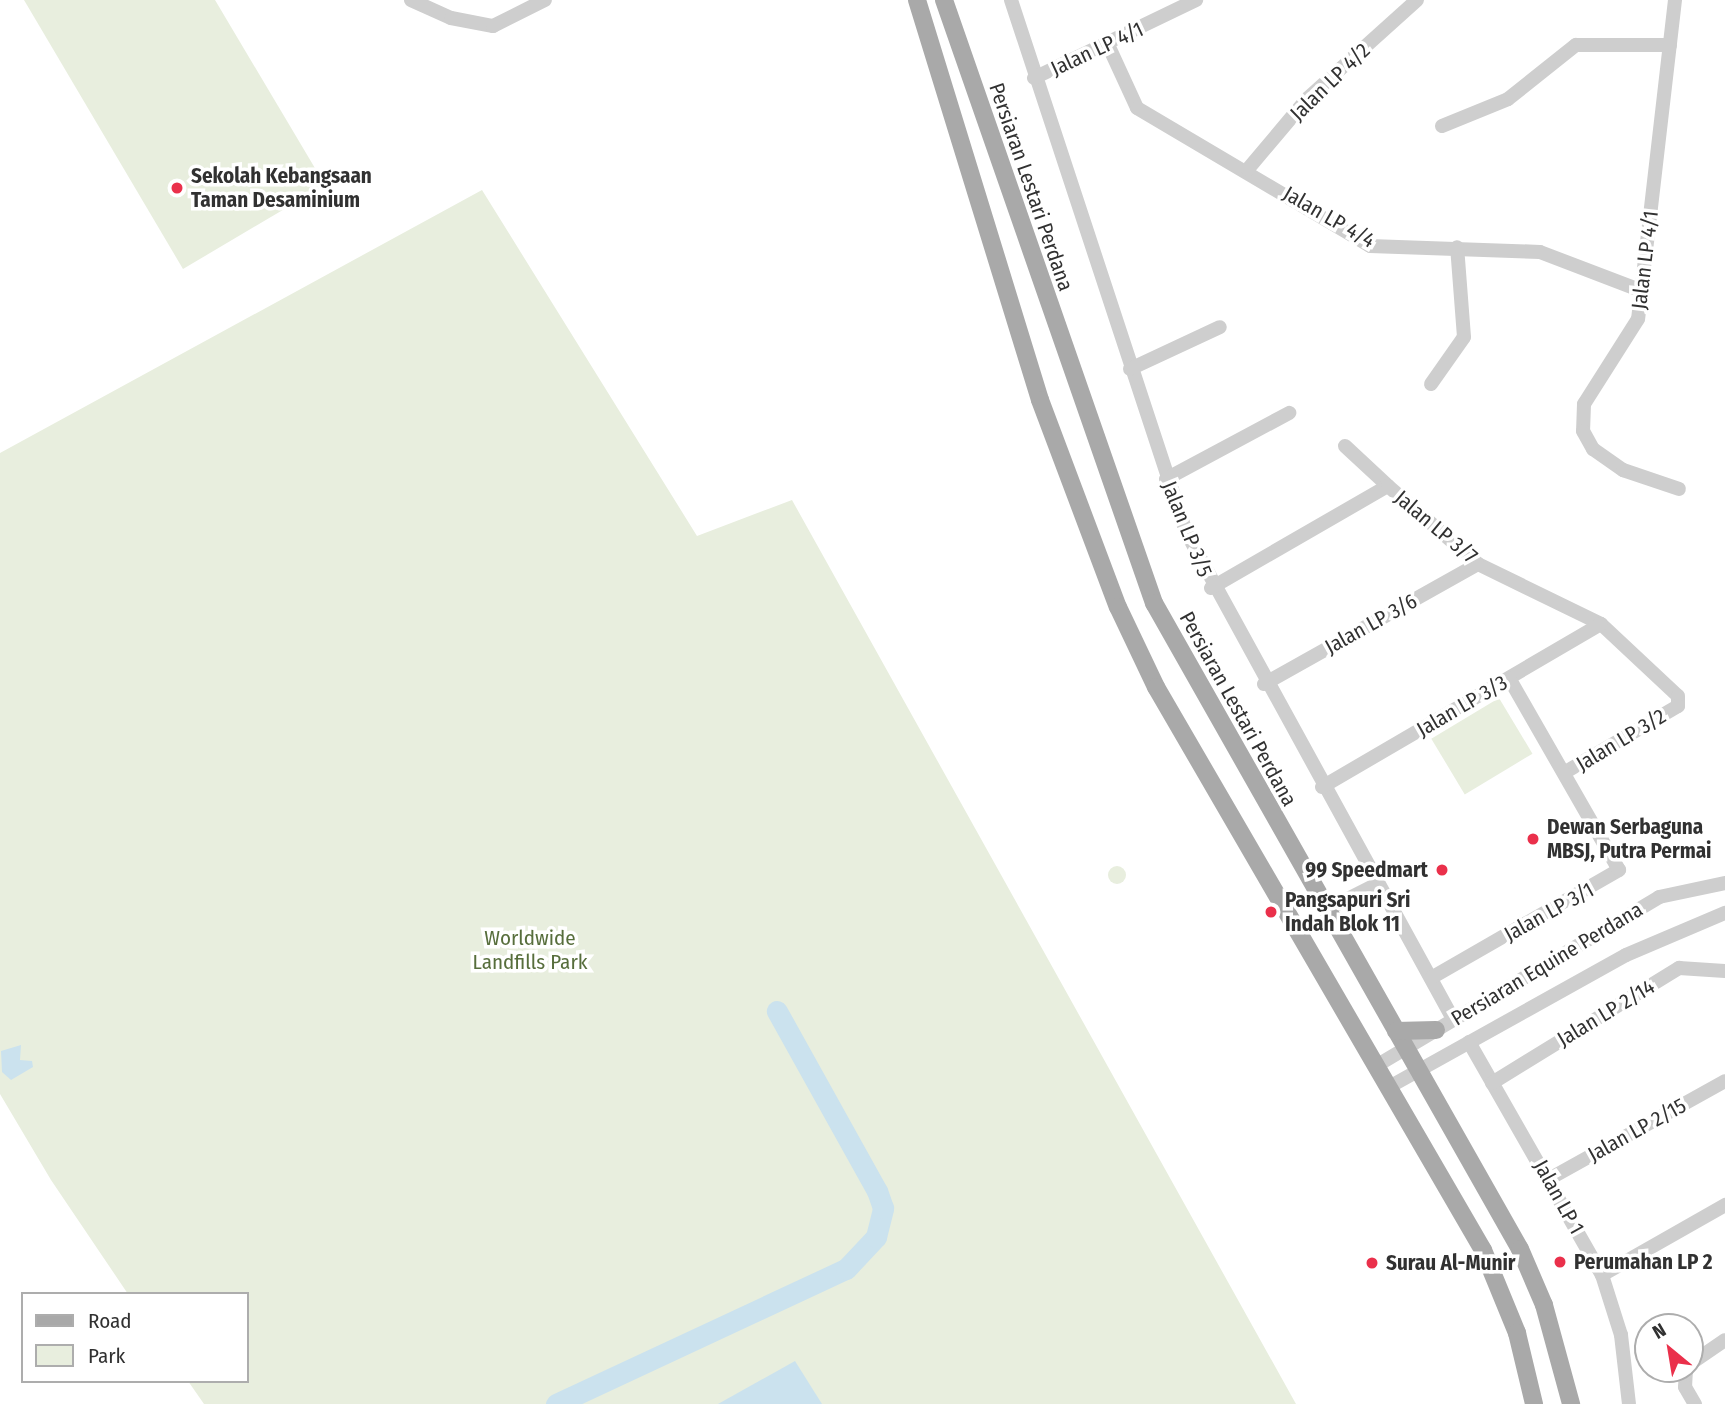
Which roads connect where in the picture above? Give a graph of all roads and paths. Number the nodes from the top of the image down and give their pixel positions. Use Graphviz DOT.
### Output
graph roads {
  1 [pos="411,0"];
  2 [pos="545,0"];
  3 [pos="917,0"];
  4 [pos="944,0"];
  5 [pos="1011,0"];
  6 [pos="1196,0"];
  7 [pos="1417,0"];
  8 [pos="1675,0"];
  9 [pos="1670,45"];
  10 [pos="1109,47"];
  11 [pos="1034,78"];
  12 [pos="1442,126"];
  13 [pos="1248,169"];
  14 [pos="1457,247"];
  15 [pos="1642,291"];
  16 [pos="1220,327"];
  17 [pos="1130,369"];
  18 [pos="1431,384"];
  19 [pos="1289,413"];
  20 [pos="1345,446"];
  21 [pos="1166,479"];
  22 [pos="1388,485"];
  23 [pos="1679,489"];
  24 [pos="1478,564"];
  25 [pos="1211,588"];
  26 [pos="1601,624"];
  27 [pos="1509,678"];
  28 [pos="1264,684"];
  29 [pos="1678,706"];
  30 [pos="1564,773"];
  31 [pos="1322,787"];
  32 [pos="1725,883"];
  33 [pos="1377,884"];
  34 [pos="1326,910"];
  35 [pos="1725,913"];
  36 [pos="1725,971"];
  37 [pos="1431,978"];
  38 [pos="1453,1019"];
  39 [pos="1436,1030"];
  40 [pos="1396,1031"];
  41 [pos="1469,1042"];
  42 [pos="1406,1048"];
  43 [pos="1377,1066"];
  44 [pos="1418,1070"];
  45 [pos="1725,1081"];
  46 [pos="1492,1083"];
  47 [pos="1389,1087"];
  48 [pos="1549,1179"];
  49 [pos="1725,1205"];
  50 [pos="1602,1275"];
  51 [pos="1725,1340"];
  52 [pos="1704,1354"];
  53 [pos="1685,1383"];
  54 [pos="1534,1404"];
  55 [pos="1572,1404"];
  56 [pos="1629,1404"];
  57 [pos="1695,1404"];
  1 -- 2 [label="street"];
  3 -- 43 [label="main road"];
  4 -- 34 [label="main road, Persiaran Lestari Perdana"];
  5 -- 11 [label="street, Jalan LP 3/5"];
  6 -- 10 [label="street, Jalan LP 4/1"];
  7 -- 13 [label="street, Jalan LP 4/2"];
  8 -- 9 [label="street, Jalan LP 4/1"];
  9 -- 12 [label="street"];
  9 -- 15 [label="street, Jalan LP 4/1"];
  10 -- 11 [label="street, Jalan LP 4/1"];
  10 -- 13 [label="street, Jalan LP 4/4"];
  11 -- 17 [label="street, Jalan LP 3/5"];
  13 -- 14 [label="street, Jalan LP 4/4"];
  14 -- 15 [label="street, Jalan LP 4/4"];
  14 -- 18 [label="street"];
  15 -- 23 [label="street, Jalan LP 4/1"];
  16 -- 17 [label="street"];
  17 -- 21 [label="street, Jalan LP 3/5"];
  19 -- 21 [label="street"];
  20 -- 22 [label="street"];
  21 -- 25 [label="street, Jalan LP 3/5"];
  22 -- 24 [label="street, Jalan LP 3/7"];
  22 -- 25 [label="street, Jalan LP 3/7"];
  24 -- 26 [label="street, Jalan LP 3/7"];
  24 -- 28 [label="street, Jalan LP 3/6"];
  25 -- 28 [label="street, Jalan LP 3/5"];
  26 -- 27 [label="street, Jalan LP 3/3"];
  26 -- 29 [label="street, Jalan LP 3/7"];
  27 -- 30 [label="street, Jalan LP 3/1"];
  27 -- 31 [label="street, Jalan LP 3/3"];
  28 -- 31 [label="street, Jalan LP 3/5"];
  29 -- 30 [label="street, Jalan LP 3/2"];
  30 -- 37 [label="street, Jalan LP 3/1"];
  31 -- 33 [label="street, Jalan LP 3/5"];
  32 -- 38 [label="street, Persiaran Equine Perdana"];
  33 -- 34 [label="street"];
  33 -- 37 [label="street, Jalan LP 3/5"];
  34 -- 40 [label="main road, Persiaran Lestari Perdana"];
  35 -- 41 [label="street, Persiaran Equine Perdana"];
  36 -- 46 [label="street, Jalan LP 2/14"];
  37 -- 38 [label="street, Jalan LP 3/5"];
  38 -- 39 [label="street, Persiaran Equine Perdana"];
  39 -- 40 [label="main road"];
  39 -- 42 [label="street, Persiaran Equine Perdana"];
  40 -- 42 [label="main road, Persiaran Lestari Perdana"];
  41 -- 44 [label="street, Persiaran Equine Perdana"];
  41 -- 46 [label="street, Jalan LP 1"];
  42 -- 43 [label="street, Persiaran Equine Perdana"];
  42 -- 44 [label="main road, Persiaran Lestari Perdana"];
  43 -- 47 [label="main road"];
  44 -- 47 [label="street, Persiaran Equine Perdana"];
  44 -- 55 [label="main road, Persiaran Lestari Perdana"];
  45 -- 48 [label="street, Jalan LP 2/15"];
  46 -- 48 [label="street, Jalan LP 1"];
  47 -- 54 [label="main road"];
  48 -- 50 [label="street, Jalan LP 1"];
  49 -- 50 [label="street"];
  50 -- 56 [label="street, Jalan LP 1"];
  51 -- 52 [label="street"];
  53 -- 57 [label="street"];
}
